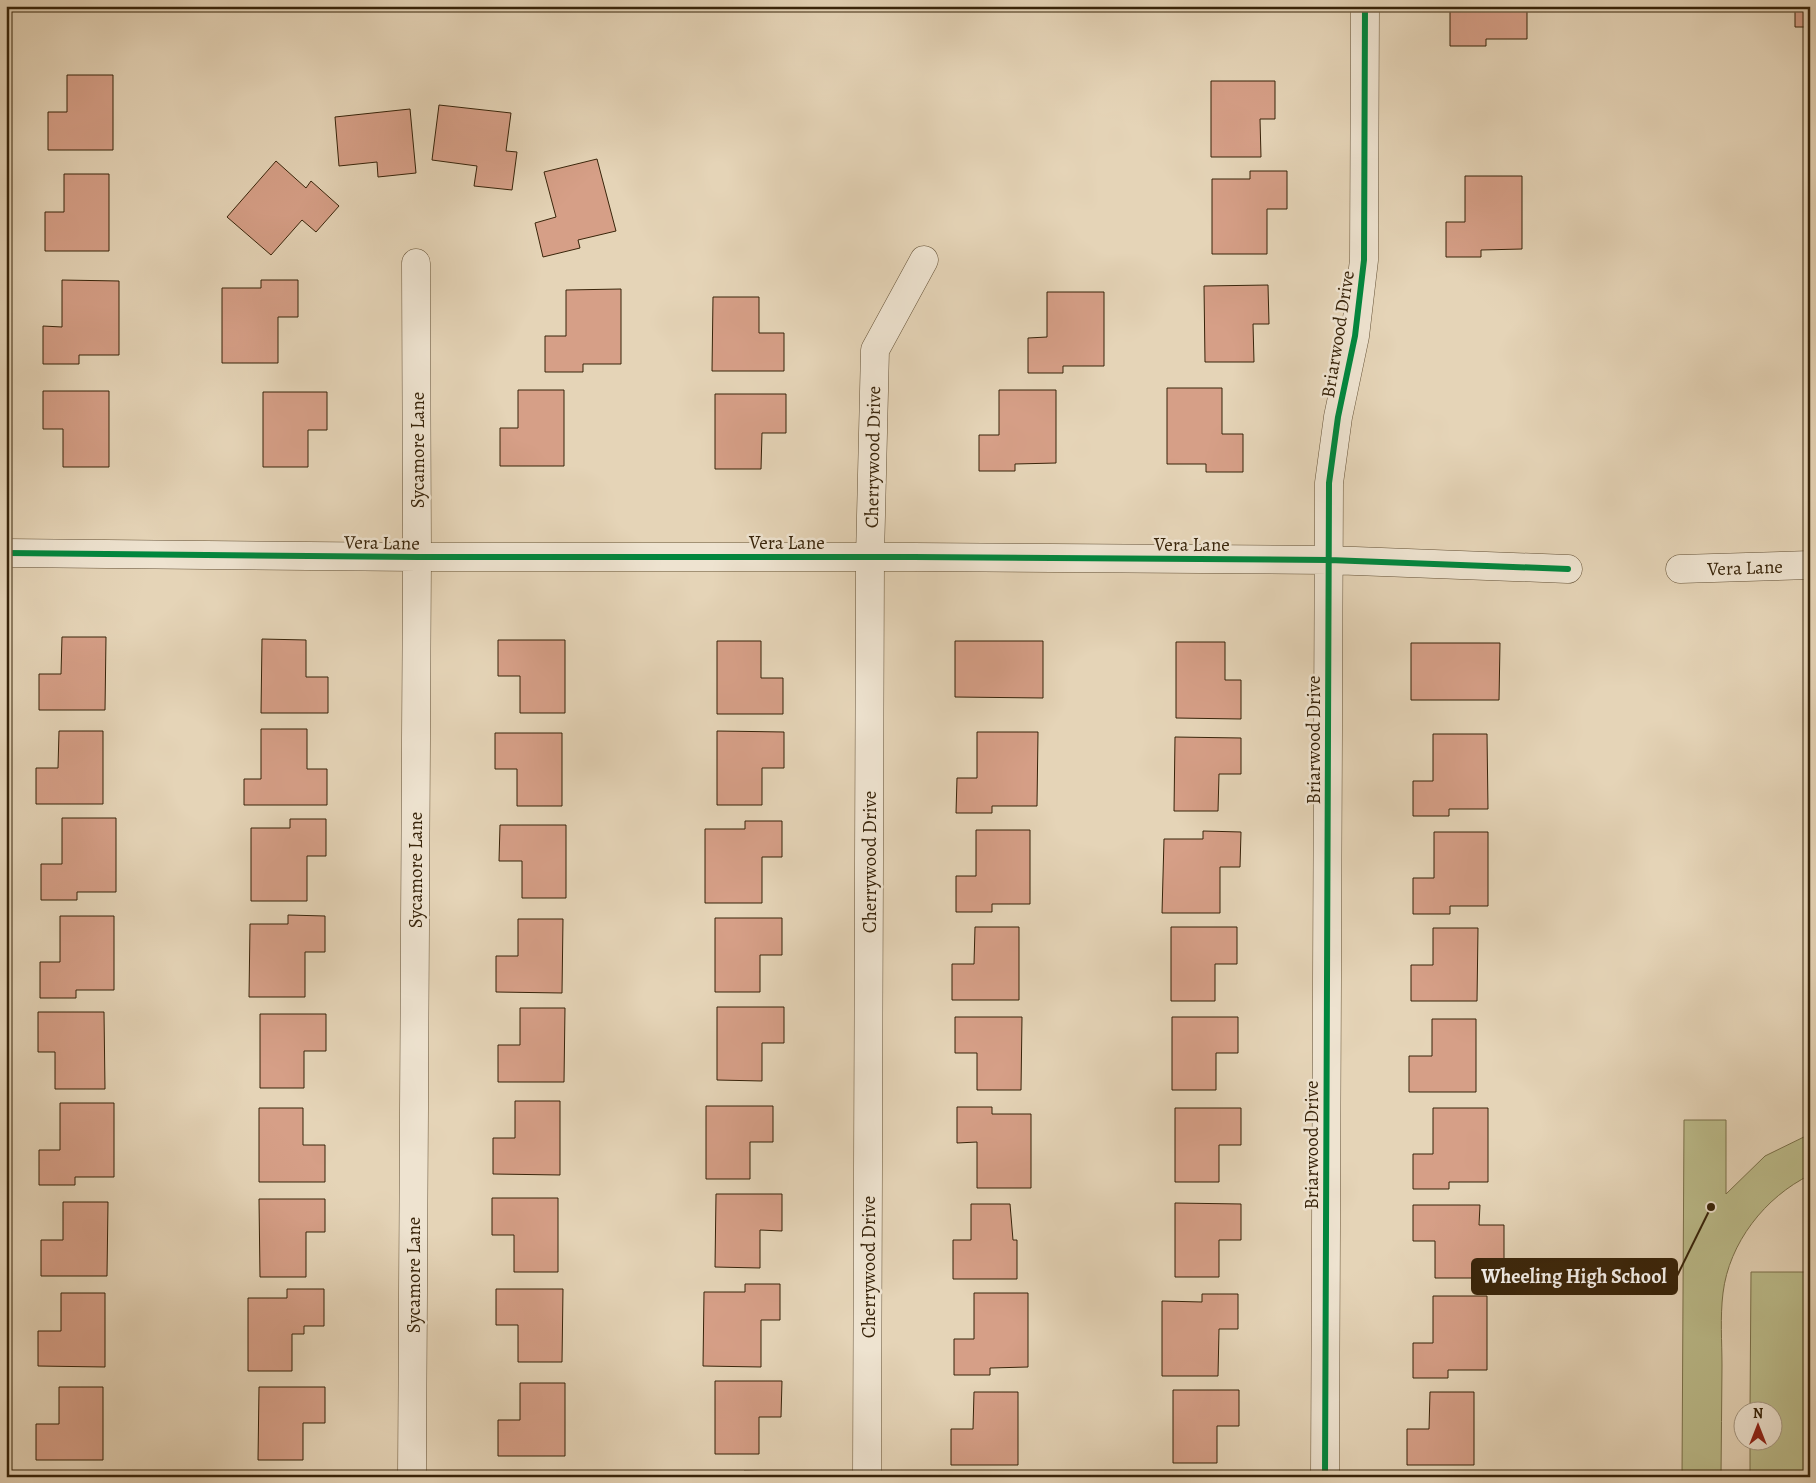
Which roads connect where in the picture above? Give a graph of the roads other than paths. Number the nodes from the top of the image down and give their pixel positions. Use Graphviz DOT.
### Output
graph roads {
  1 [pos="1365,6"];
  2 [pos="924,260"];
  3 [pos="416,263"];
  4 [pos="6,553"];
  5 [pos="417,557"];
  6 [pos="870,557"];
  7 [pos="1329,560"];
  8 [pos="1810,565"];
  9 [pos="1568,569"];
  10 [pos="1680,569"];
  11 [pos="412,1477"];
  12 [pos="867,1477"];
  13 [pos="1325,1477"];
  1 -- 7 [label="street, Briarwood Drive"];
  2 -- 6 [label="street, Cherrywood Drive"];
  3 -- 5 [label="street, Sycamore Lane"];
  4 -- 5 [label="street, Vera Lane"];
  5 -- 6 [label="street, Vera Lane"];
  5 -- 11 [label="street, Sycamore Lane"];
  6 -- 7 [label="street, Vera Lane"];
  6 -- 12 [label="street, Cherrywood Drive"];
  7 -- 9 [label="street, Vera Lane"];
  7 -- 13 [label="street, Briarwood Drive"];
  8 -- 10 [label="street, Vera Lane"];
}
